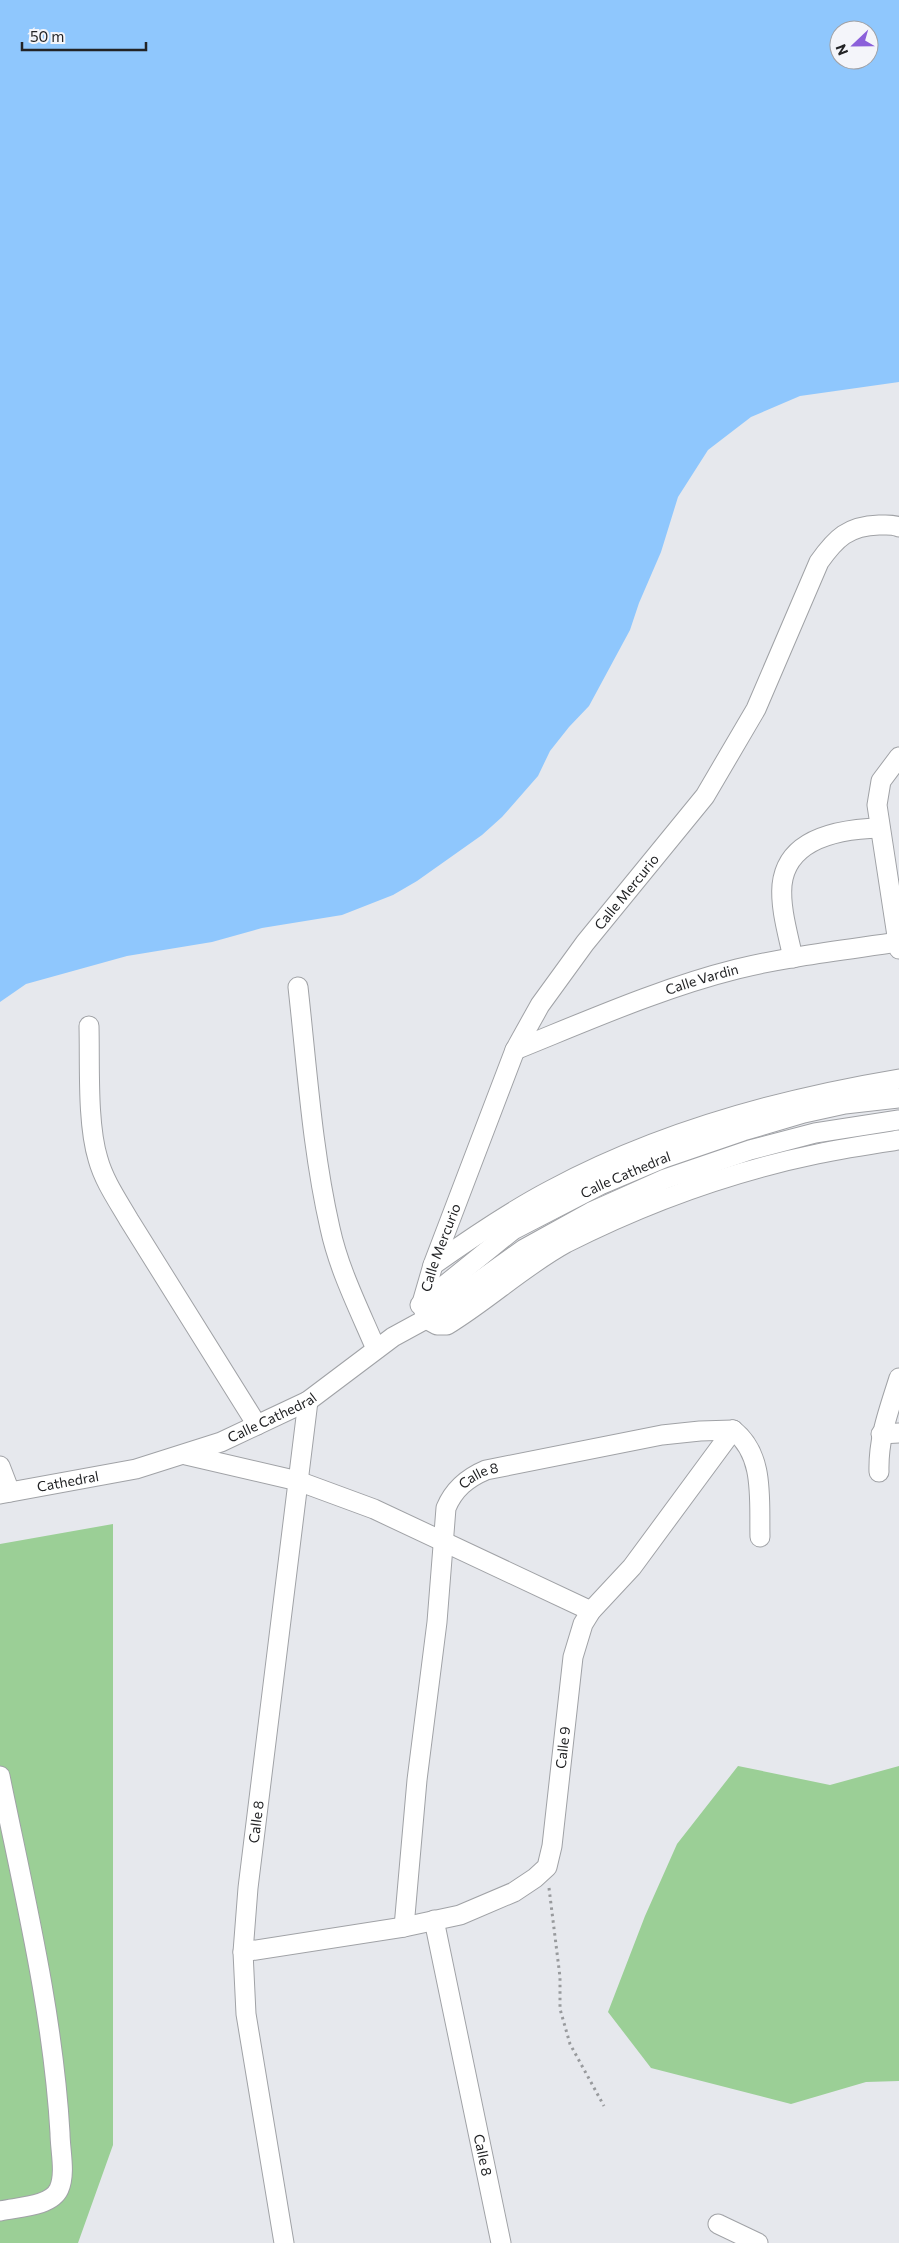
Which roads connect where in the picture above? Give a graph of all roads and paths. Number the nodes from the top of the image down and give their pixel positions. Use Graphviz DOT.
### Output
graph roads {
  1 [pos="899,527"];
  2 [pos="899,757"];
  3 [pos="880,828"];
  4 [pos="898,944"];
  5 [pos="792,958"];
  6 [pos="298,987"];
  7 [pos="89,1026"];
  8 [pos="515,1050"];
  9 [pos="899,1079"];
  10 [pos="899,1098"];
  11 [pos="897,1121"];
  12 [pos="899,1140"];
  13 [pos="433,1266"];
  14 [pos="424,1311"];
  15 [pos="376,1348"];
  16 [pos="899,1378"];
  17 [pos="308,1401"];
  18 [pos="257,1425"];
  19 [pos="733,1430"];
  20 [pos="890,1433"];
  21 [pos="184,1455"];
  22 [pos="0,1466"];
  23 [pos="136,1469"];
  24 [pos="879,1472"];
  25 [pos="298,1481"];
  26 [pos="5,1493"];
  27 [pos="760,1537"];
  28 [pos="442,1540"];
  29 [pos="591,1611"];
  30 [pos="0,1776"];
  31 [pos="547,1867"];
  32 [pos="434,1920"];
  33 [pos="404,1927"];
  34 [pos="243,1952"];
  35 [pos="604,2106"];
  36 [pos="0,2211"];
  37 [pos="718,2224"];
  38 [pos="284,2243"];
  39 [pos="501,2243"];
  40 [pos="758,2243"];
  1 -- 8 [label="street, Calle Mercurio"];
  2 -- 3 [label="street"];
  3 -- 4 [label="street"];
  3 -- 5 [label="street"];
  4 -- 5 [label="street, Calle Vardin"];
  5 -- 8 [label="street, Calle Vardin"];
  6 -- 15 [label="street"];
  7 -- 18 [label="street"];
  8 -- 13 [label="street, Calle Mercurio"];
  9 -- 13 [label="street"];
  10 -- 14 [label="street, Calle Cathedral"];
  11 -- 14 [label="street, Calle Cathedral"];
  12 -- 14 [label="street"];
  13 -- 14 [label="street, Calle Mercurio"];
  14 -- 15 [label="street, Calle Cathedral"];
  15 -- 17 [label="street, Calle Cathedral"];
  16 -- 20 [label="street"];
  17 -- 18 [label="street, Calle Cathedral"];
  17 -- 25 [label="street, Calle 8"];
  18 -- 21 [label="street, Calle Cathedral"];
  19 -- 27 [label="street"];
  19 -- 28 [label="street, Calle 8"];
  19 -- 29 [label="street, Calle 9"];
  20 -- 24 [label="street"];
  21 -- 23 [label="street, Calle Cathedral"];
  21 -- 25 [label="street"];
  22 -- 26 [label="street"];
  23 -- 26 [label="street, Cathedral"];
  25 -- 28 [label="street"];
  25 -- 34 [label="street, Calle 8"];
  28 -- 29 [label="street"];
  28 -- 33 [label="street, Calle 8"];
  29 -- 31 [label="street, Calle 9"];
  30 -- 36 [label="street"];
  31 -- 32 [label="street"];
  31 -- 35 [label="path"];
  32 -- 33 [label="street"];
  32 -- 39 [label="street, Calle 8"];
  33 -- 34 [label="street"];
  34 -- 38 [label="street, Calle 8"];
  37 -- 40 [label="street"];
}
